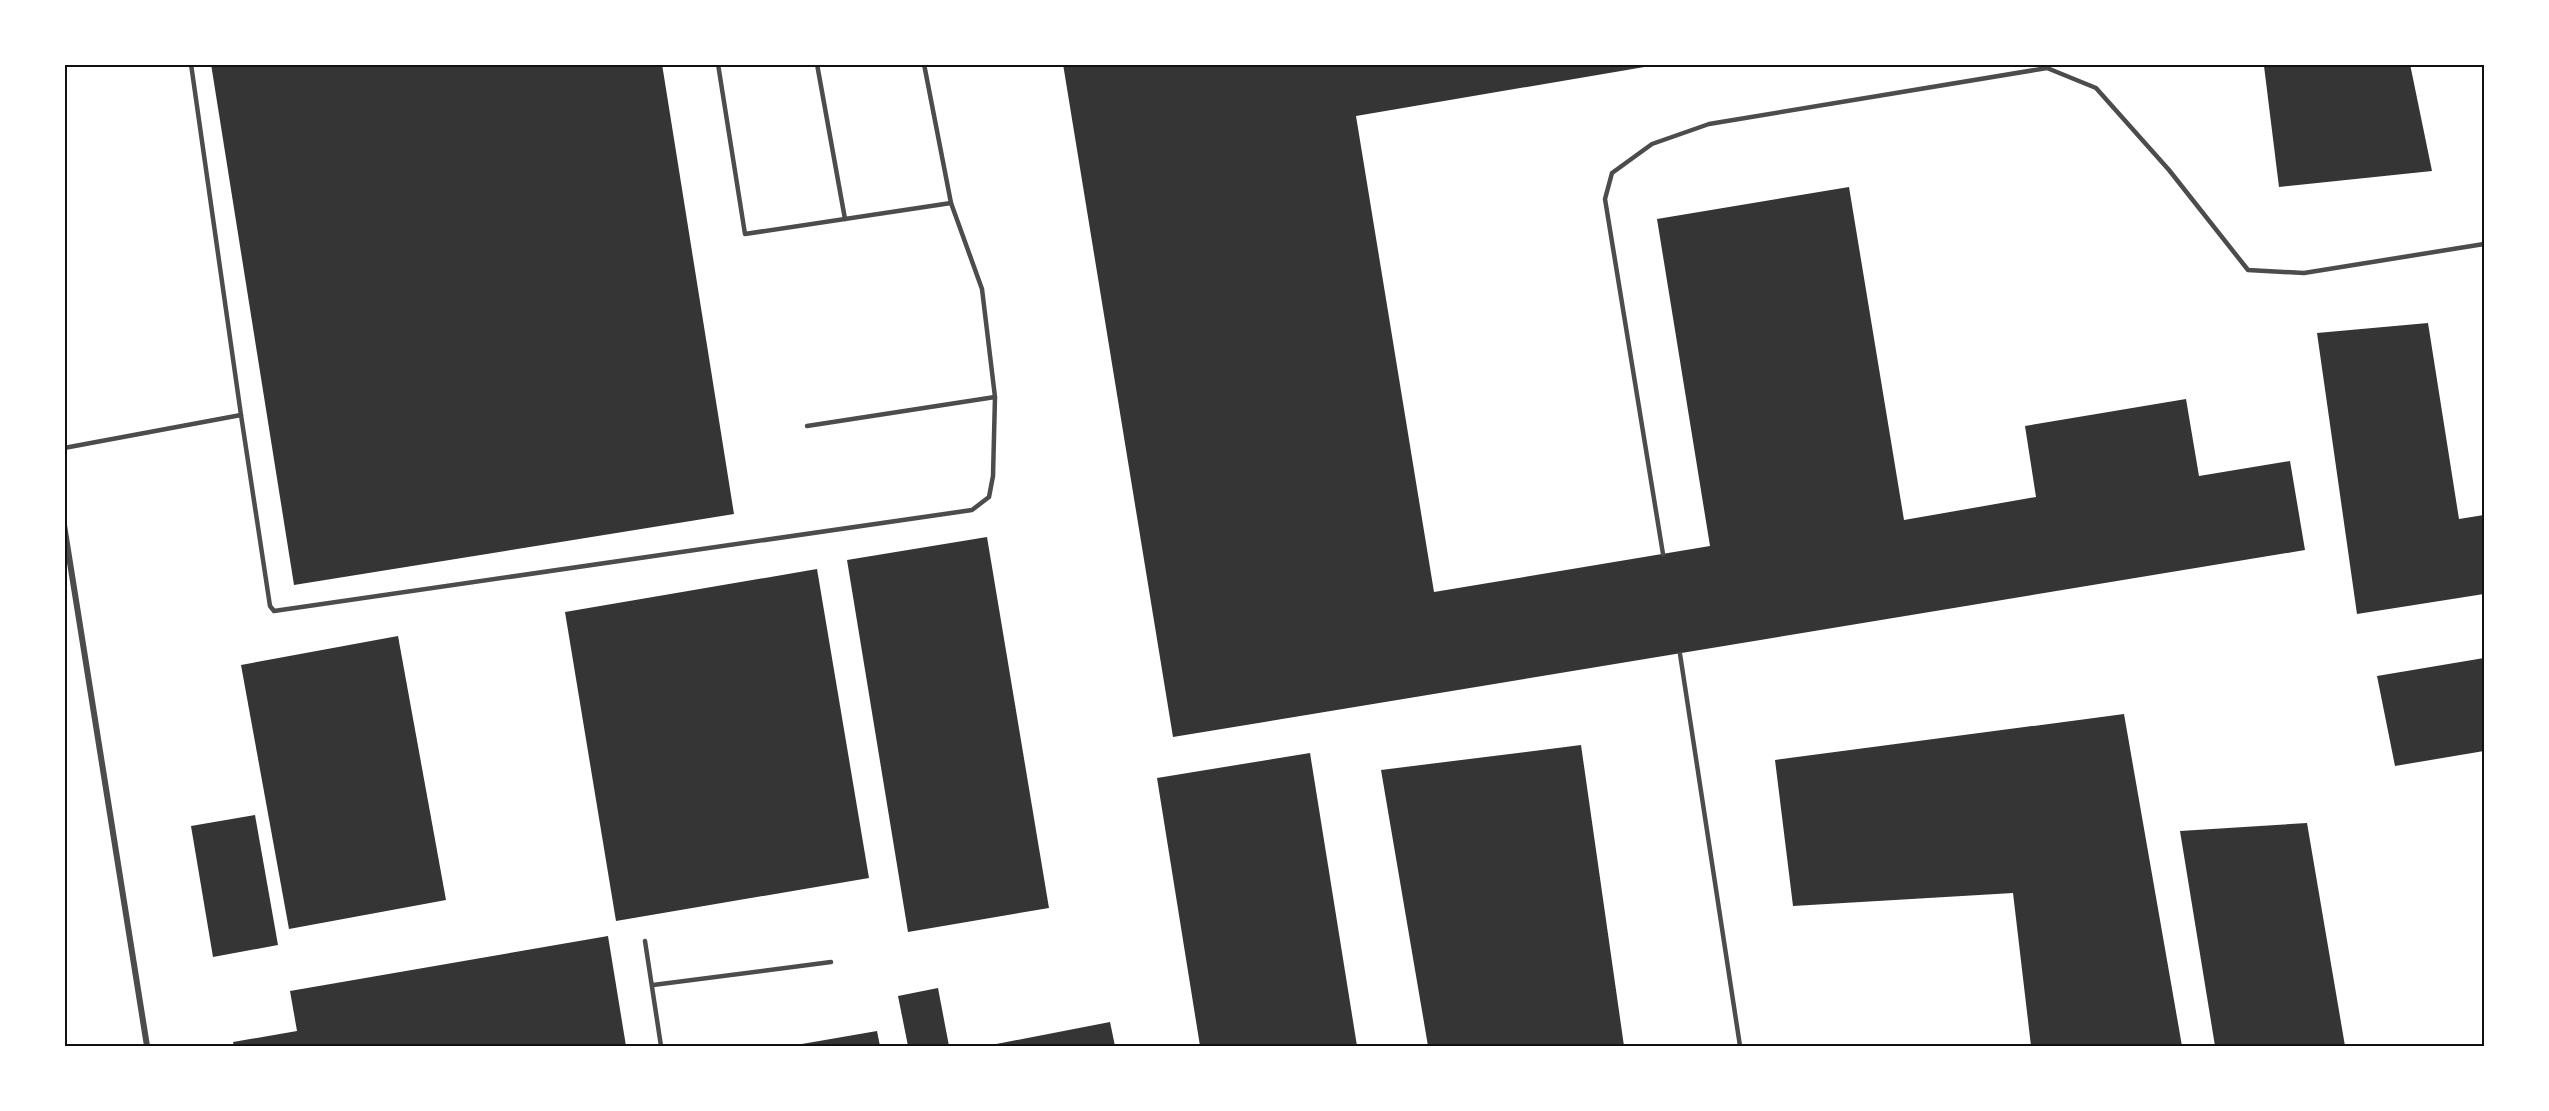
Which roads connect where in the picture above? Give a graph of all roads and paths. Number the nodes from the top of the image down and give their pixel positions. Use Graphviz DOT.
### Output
graph roads {
  1 [pos="191,64"];
  2 [pos="718,64"];
  3 [pos="817,64"];
  4 [pos="924,64"];
  5 [pos="951,203"];
  6 [pos="845,219"];
  7 [pos="2484,244"];
  8 [pos="995,397"];
  9 [pos="241,415"];
  10 [pos="807,426"];
  11 [pos="64,448"];
  12 [pos="64,525"];
  13 [pos="1663,554"];
  14 [pos="1680,654"];
  15 [pos="645,941"];
  16 [pos="831,962"];
  17 [pos="652,985"];
  18 [pos="147,1047"];
  19 [pos="661,1047"];
  20 [pos="1740,1047"];
  1 -- 9 [label="lane"];
  2 -- 6 [label="lane"];
  3 -- 6 [label="lane"];
  4 -- 5 [label="lane"];
  5 -- 6 [label="lane"];
  5 -- 8 [label="lane"];
  7 -- 13 [label="lane"];
  8 -- 9 [label="lane"];
  8 -- 10 [label="lane"];
  9 -- 11 [label="lane"];
  12 -- 18 [label="street"];
  14 -- 20 [label="lane"];
  15 -- 17 [label="lane"];
  16 -- 17 [label="lane"];
  17 -- 19 [label="lane"];
}
